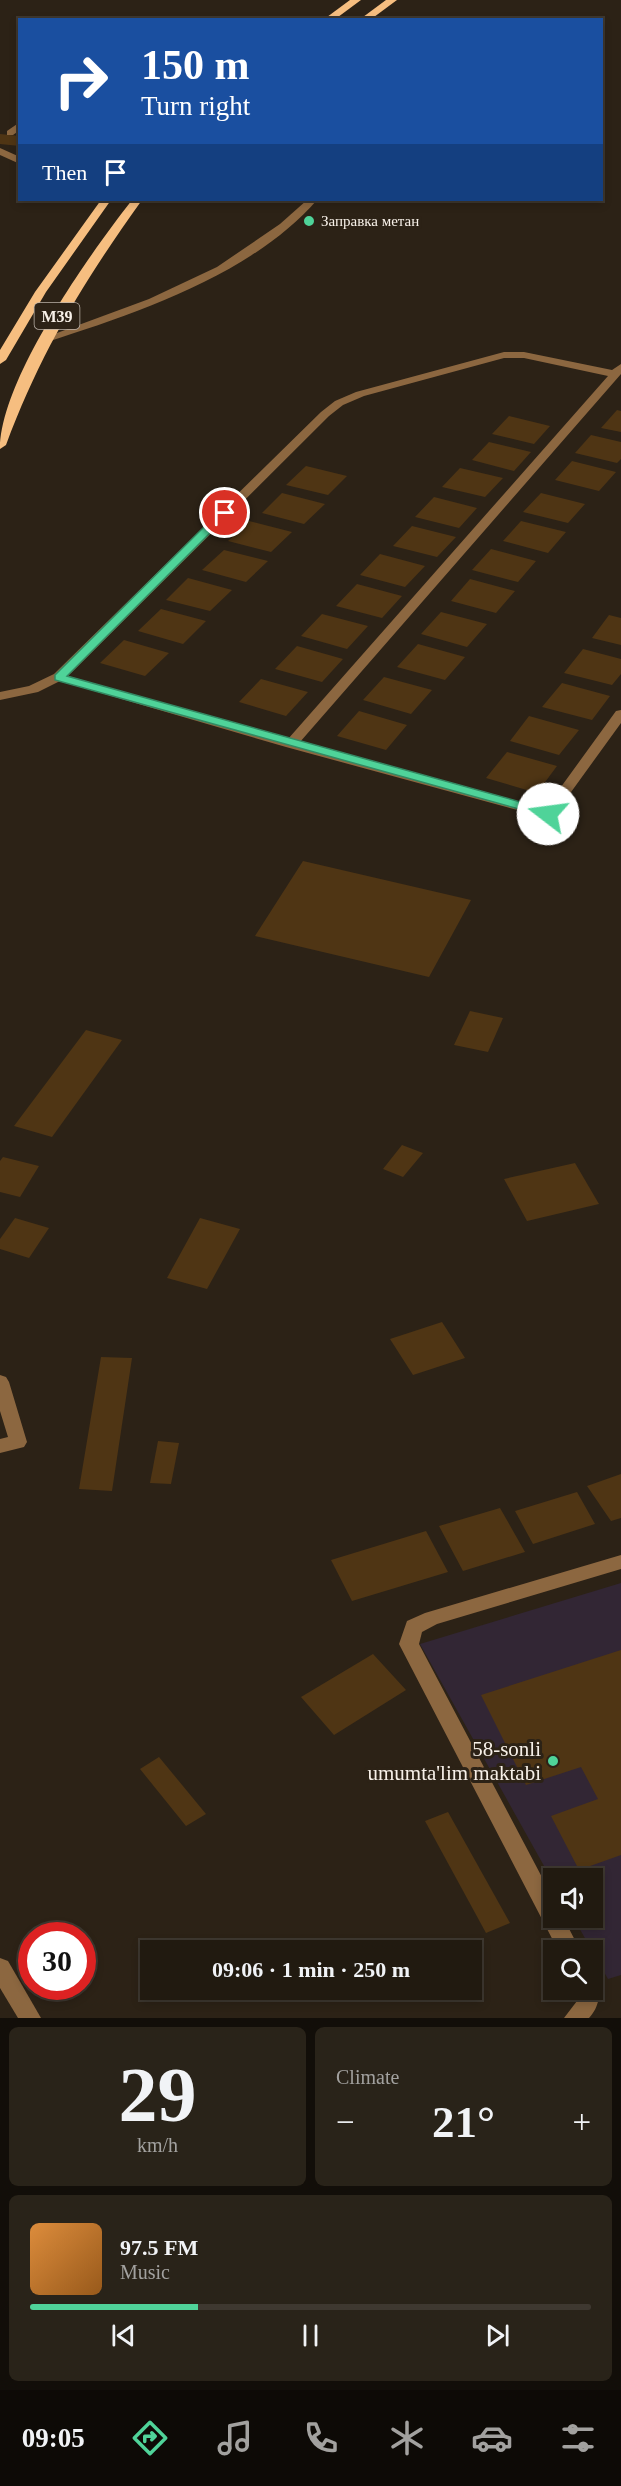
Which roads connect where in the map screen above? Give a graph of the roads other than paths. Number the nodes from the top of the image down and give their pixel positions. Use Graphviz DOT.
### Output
graph roads {
  1 [pos="356,0"];
  2 [pos="392,0"];
  3 [pos="330,18"];
  4 [pos="366,18"];
  5 [pos="18,127"];
  6 [pos="10,133"];
  7 [pos="0,150"];
  8 [pos="18,160"];
  9 [pos="105,201"];
  10 [pos="135,201"];
  11 [pos="311,201"];
  12 [pos="43,340"];
  13 [pos="0,360"];
  14 [pos="618,370"];
  15 [pos="0,445"];
  16 [pos="59,677"];
  17 [pos="0,696"];
  18 [pos="621,714"];
  19 [pos="291,744"];
  20 [pos="0,1382"];
  21 [pos="0,1446"];
  22 [pos="621,1562"];
  23 [pos="564,1940"];
  24 [pos="0,1968"];
  25 [pos="588,2000"];
  26 [pos="30,2018"];
  27 [pos="575,2018"];
  1 -- 3 [label="highway"];
  2 -- 4 [label="highway"];
  5 -- 6 [label="street"];
  7 -- 8 [label="street"];
  9 -- 13 [label="highway, M39"];
  10 -- 12 [label="highway, M39"];
  11 -- 12 [label="street"];
  12 -- 15 [label="highway, M39"];
  14 -- 16 [label="street"];
  14 -- 19 [label="street"];
  16 -- 17 [label="street"];
  16 -- 19 [label="street"];
  18 -- 19 [label="street"];
  20 -- 21 [label="street"];
  22 -- 23 [label="street"];
  24 -- 26 [label="street"];
  25 -- 27 [label="street"];
}
